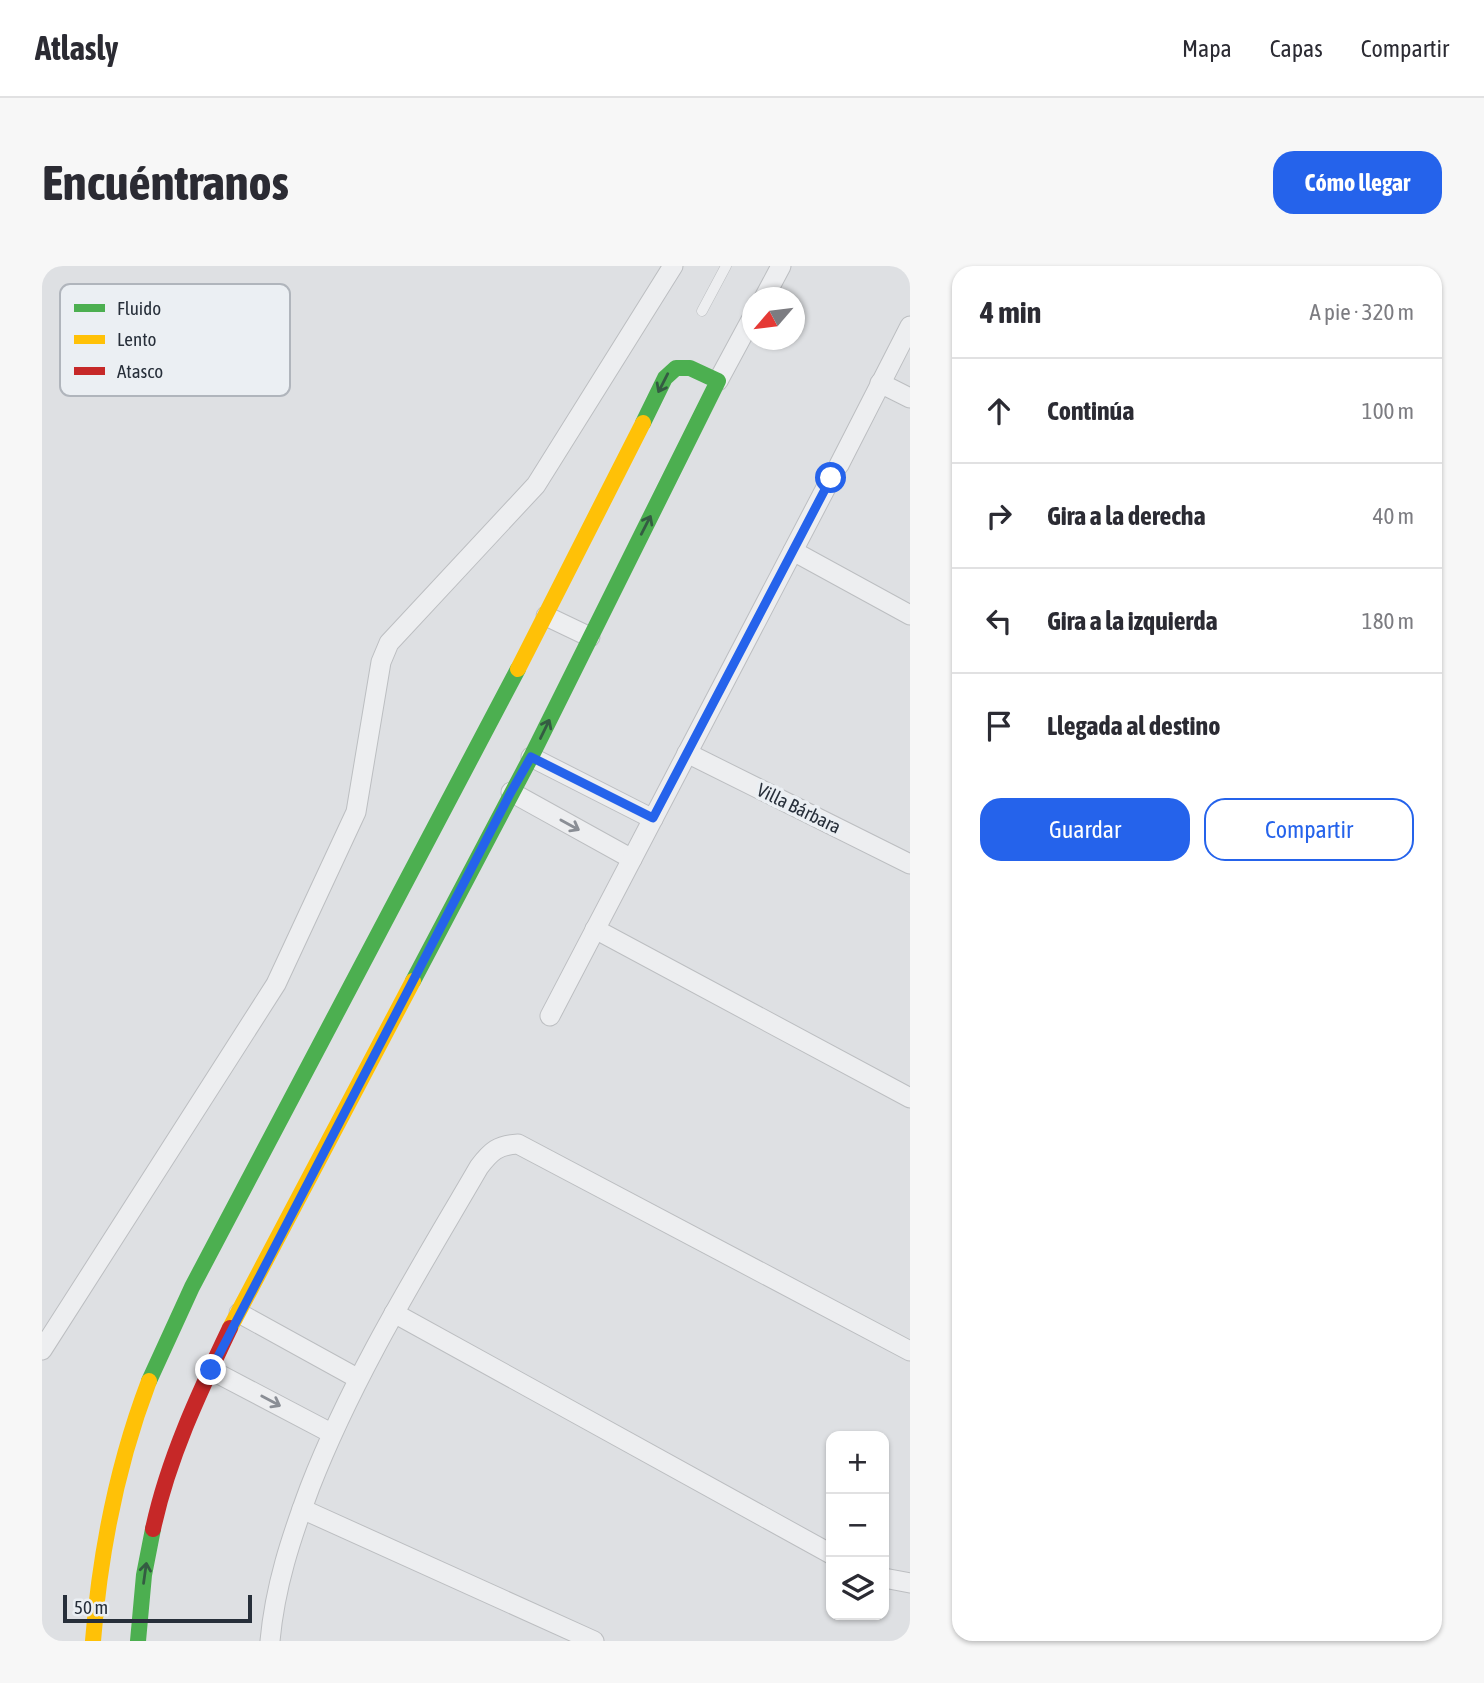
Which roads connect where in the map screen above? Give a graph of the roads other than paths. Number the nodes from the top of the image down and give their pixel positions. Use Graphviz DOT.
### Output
graph roads {
  1 [pos="673,266"];
  2 [pos="726,266"];
  3 [pos="781,266"];
  4 [pos="770,287"];
  5 [pos="702,311"];
  6 [pos="910,326"];
  7 [pos="742,337"];
  8 [pos="718,381"];
  9 [pos="880,383"];
  10 [pos="910,398"];
  11 [pos="793,551"];
  12 [pos="910,615"];
  13 [pos="546,616"];
  14 [pos="590,637"];
  15 [pos="687,754"];
  16 [pos="531,757"];
  17 [pos="511,792"];
  18 [pos="653,818"];
  19 [pos="632,859"];
  20 [pos="910,863"];
  21 [pos="595,929"];
  22 [pos="550,1016"];
  23 [pos="910,1098"];
  24 [pos="239,1313"];
  25 [pos="394,1313"];
  26 [pos="42,1350"];
  27 [pos="910,1351"];
  28 [pos="211,1370"];
  29 [pos="357,1378"];
  30 [pos="331,1433"];
  31 [pos="302,1508"];
  32 [pos="826,1551"];
  33 [pos="889,1579"];
  34 [pos="910,1583"];
  35 [pos="93,1641"];
  36 [pos="138,1641"];
  37 [pos="270,1641"];
  38 [pos="594,1641"];
  1 -- 26 [label="street"];
  2 -- 5 [label="lane"];
  3 -- 4 [label="street"];
  6 -- 9 [label="street"];
  7 -- 8 [label="street"];
  8 -- 13 [label="street, one-way"];
  14 -- 8 [label="street, one-way"];
  9 -- 10 [label="street"];
  9 -- 11 [label="street"];
  11 -- 12 [label="street"];
  11 -- 15 [label="street"];
  13 -- 14 [label="street"];
  13 -- 35 [label="street"];
  16 -- 14 [label="street, one-way"];
  15 -- 18 [label="street"];
  15 -- 20 [label="street, Villa Bárbara"];
  16 -- 17 [label="street"];
  16 -- 18 [label="street"];
  17 -- 19 [label="street, one-way"];
  17 -- 24 [label="street"];
  18 -- 19 [label="street"];
  19 -- 21 [label="street"];
  21 -- 22 [label="street"];
  21 -- 23 [label="street"];
  24 -- 28 [label="street"];
  24 -- 29 [label="street"];
  25 -- 27 [label="street"];
  25 -- 29 [label="street"];
  25 -- 32 [label="street"];
  28 -- 30 [label="street, one-way"];
  36 -- 28 [label="street, one-way"];
  29 -- 30 [label="street"];
  30 -- 31 [label="street"];
  31 -- 37 [label="street"];
  31 -- 38 [label="street"];
  33 -- 34 [label="street"];
}
